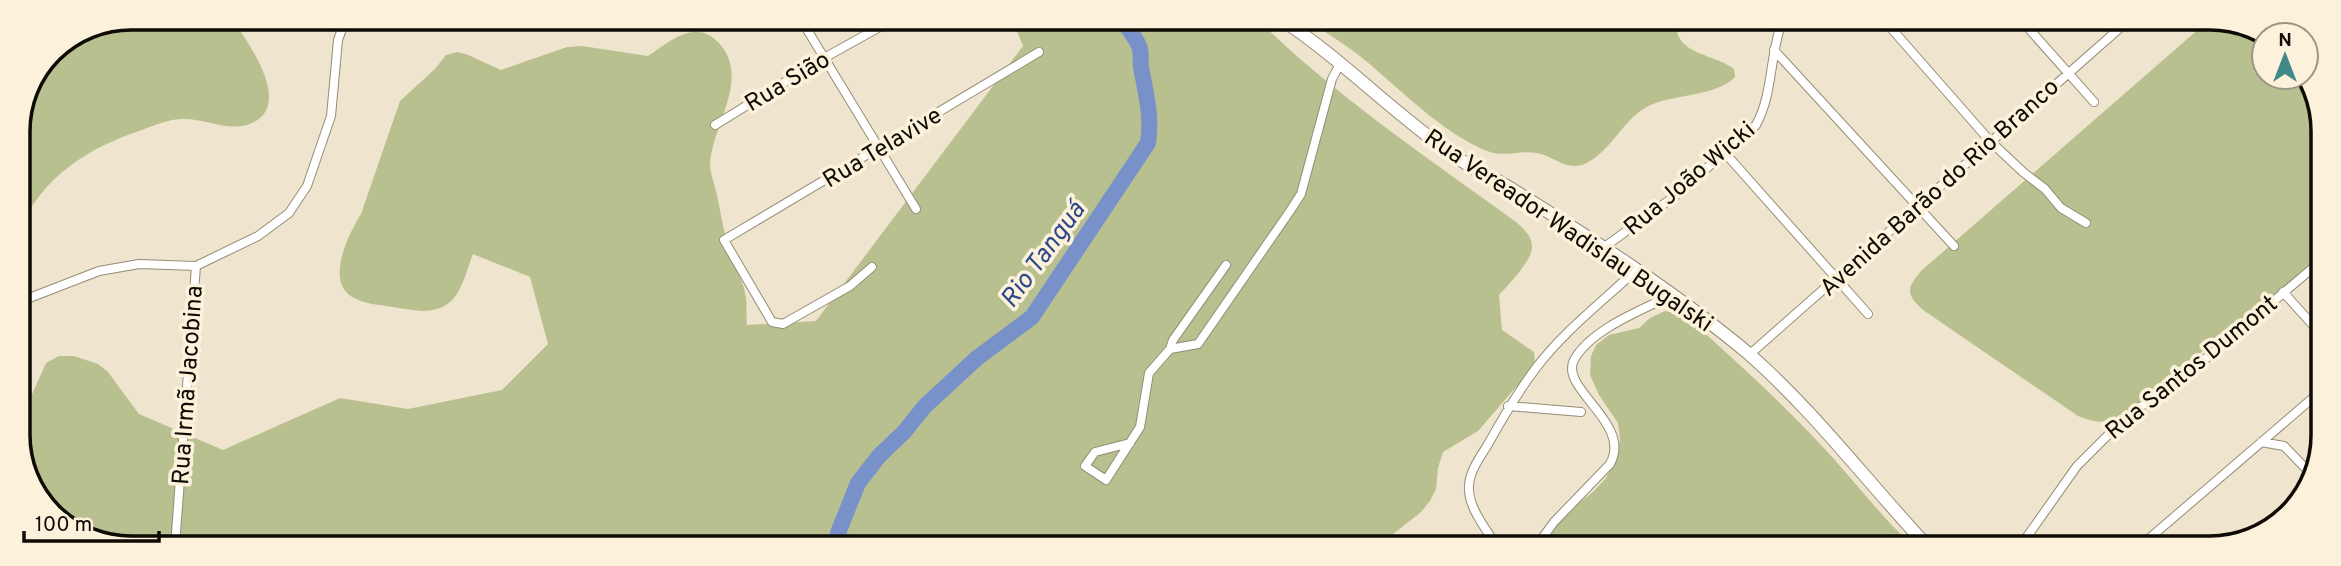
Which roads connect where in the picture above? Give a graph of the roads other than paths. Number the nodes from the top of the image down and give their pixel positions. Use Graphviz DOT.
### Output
graph roads {
  1 [pos="342,30"];
  2 [pos="807,30"];
  3 [pos="874,30"];
  4 [pos="1298,30"];
  5 [pos="1780,30"];
  6 [pos="1893,30"];
  7 [pos="2030,30"];
  8 [pos="2117,30"];
  9 [pos="1774,50"];
  10 [pos="1039,52"];
  11 [pos="824,58"];
  12 [pos="1340,64"];
  13 [pos="2068,72"];
  14 [pos="2094,102"];
  15 [pos="715,125"];
  16 [pos="1990,141"];
  17 [pos="879,149"];
  18 [pos="1726,153"];
  19 [pos="1917,208"];
  20 [pos="916,209"];
  21 [pos="2085,223"];
  22 [pos="1954,246"];
  23 [pos="1604,248"];
  24 [pos="1226,265"];
  25 [pos="196,266"];
  26 [pos="872,267"];
  27 [pos="2311,269"];
  28 [pos="1636,270"];
  29 [pos="1836,279"];
  30 [pos="2283,292"];
  31 [pos="1672,295"];
  32 [pos="30,298"];
  33 [pos="1868,314"];
  34 [pos="2311,323"];
  35 [pos="1170,349"];
  36 [pos="1749,355"];
  37 [pos="2311,400"];
  38 [pos="1508,406"];
  39 [pos="1581,412"];
  40 [pos="2261,442"];
  41 [pos="1130,443"];
  42 [pos="2306,468"];
  43 [pos="176,536"];
  44 [pos="1490,536"];
  45 [pos="1543,536"];
  46 [pos="1918,536"];
  47 [pos="2027,536"];
  48 [pos="2152,536"];
  1 -- 25 [label="street"];
  2 -- 11 [label="street"];
  3 -- 11 [label="street, Rua Sião"];
  4 -- 12 [label="main road, Rua Vereador Wadislau Bugalski"];
  5 -- 9 [label="street, Rua João Wicki"];
  6 -- 16 [label="street"];
  7 -- 13 [label="street"];
  8 -- 13 [label="street, Avenida Barão do Rio Branco"];
  9 -- 18 [label="street, Rua João Wicki"];
  9 -- 19 [label="street"];
  10 -- 17 [label="street, Rua Telavive"];
  11 -- 15 [label="street, Rua Sião"];
  11 -- 17 [label="street"];
  12 -- 23 [label="main road, Rua Vereador Wadislau Bugalski"];
  12 -- 35 [label="street"];
  13 -- 14 [label="street"];
  13 -- 16 [label="street, Avenida Barão do Rio Branco"];
  16 -- 19 [label="street, Avenida Barão do Rio Branco"];
  16 -- 21 [label="street"];
  17 -- 20 [label="street"];
  17 -- 26 [label="street, Rua Telavive"];
  18 -- 23 [label="street, Rua João Wicki"];
  18 -- 29 [label="street"];
  19 -- 22 [label="street"];
  19 -- 29 [label="street, Avenida Barão do Rio Branco"];
  23 -- 28 [label="main road, Rua Vereador Wadislau Bugalski"];
  24 -- 35 [label="street"];
  25 -- 32 [label="street"];
  25 -- 43 [label="street, Rua Irmã Jacobina"];
  27 -- 30 [label="street, Rua Santos Dumont"];
  28 -- 31 [label="main road, Rua Vereador Wadislau Bugalski"];
  28 -- 38 [label="street"];
  29 -- 33 [label="street"];
  29 -- 36 [label="street, Avenida Barão do Rio Branco"];
  30 -- 34 [label="street"];
  30 -- 47 [label="street, Rua Santos Dumont"];
  31 -- 36 [label="main road, Rua Vereador Wadislau Bugalski"];
  31 -- 45 [label="street"];
  35 -- 41 [label="street"];
  36 -- 46 [label="main road, Rua Vereador Wadislau Bugalski"];
  37 -- 40 [label="street"];
  38 -- 39 [label="street"];
  38 -- 44 [label="street"];
  40 -- 42 [label="street"];
  40 -- 48 [label="street"];
  41 -- 41 [label="street"];
}
